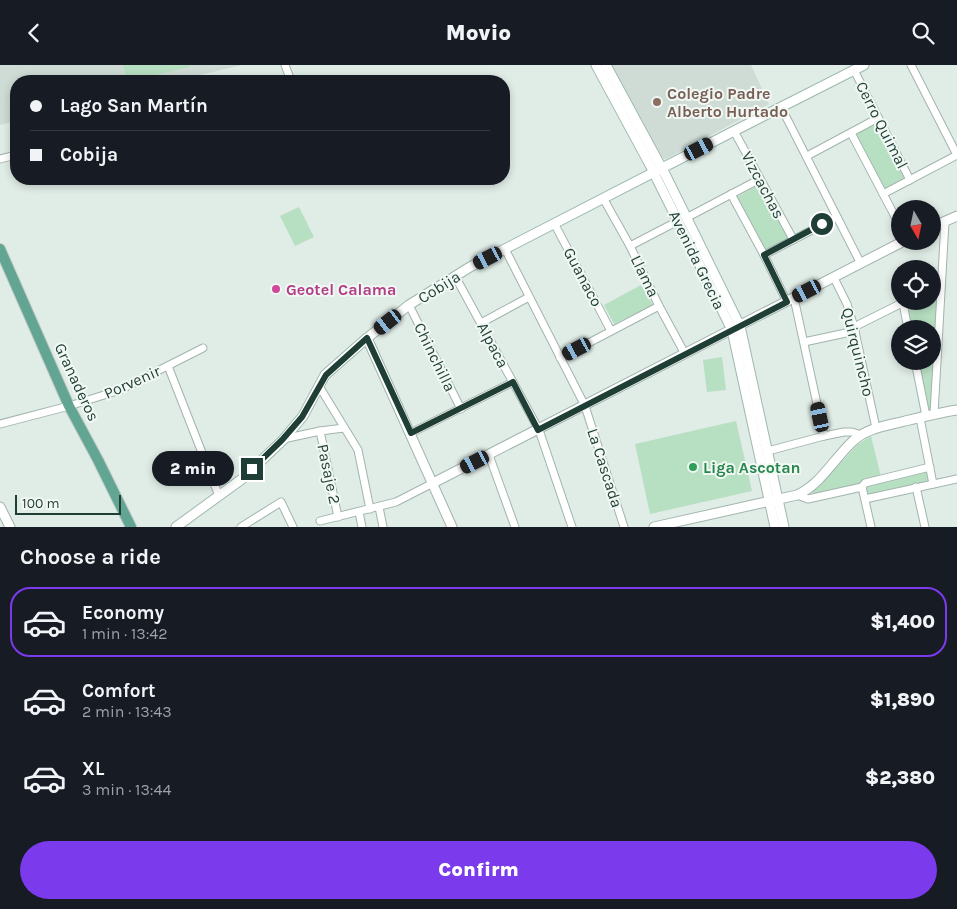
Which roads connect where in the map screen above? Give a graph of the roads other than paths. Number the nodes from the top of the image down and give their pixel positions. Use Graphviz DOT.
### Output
graph roads {
  1 [pos="596,65"];
  2 [pos="606,65"];
  3 [pos="864,65"];
  4 [pos="911,65"];
  5 [pos="854,70"];
  6 [pos="781,107"];
  7 [pos="878,118"];
  8 [pos="734,131"];
  9 [pos="851,133"];
  10 [pos="957,155"];
  11 [pos="807,156"];
  12 [pos="662,168"];
  13 [pos="653,172"];
  14 [pos="760,179"];
  15 [pos="910,180"];
  16 [pos="731,194"];
  17 [pos="883,194"];
  18 [pos="603,198"];
  19 [pos="891,209"];
  20 [pos="957,215"];
  21 [pos="837,217"];
  22 [pos="682,219"];
  23 [pos="944,222"];
  24 [pos="554,223"];
  25 [pos="941,223"];
  26 [pos="793,239"];
  27 [pos="630,246"];
  28 [pos="891,248"];
  29 [pos="0,249"];
  30 [pos="505,249"];
  31 [pos="764,255"];
  32 [pos="861,264"];
  33 [pos="456,276"];
  34 [pos="834,278"];
  35 [pos="941,282"];
  36 [pos="529,297"];
  37 [pos="790,300"];
  38 [pos="409,305"];
  39 [pos="659,306"];
  40 [pos="891,309"];
  41 [pos="938,310"];
  42 [pos="481,323"];
  43 [pos="736,328"];
  44 [pos="854,329"];
  45 [pos="611,331"];
  46 [pos="367,338"];
  47 [pos="804,342"];
  48 [pos="203,348"];
  49 [pos="685,354"];
  50 [pos="560,358"];
  51 [pos="168,366"];
  52 [pos="917,370"];
  53 [pos="513,382"];
  54 [pos="319,386"];
  55 [pos="70,406"];
  56 [pos="584,406"];
  57 [pos="461,409"];
  58 [pos="957,410"];
  59 [pos="927,416"];
  60 [pos="0,424"];
  61 [pos="344,428"];
  62 [pos="876,428"];
  63 [pos="538,430"];
  64 [pos="320,431"];
  65 [pos="411,433"];
  66 [pos="860,435"];
  67 [pos="824,436"];
  68 [pos="282,440"];
  69 [pos="768,451"];
  70 [pos="489,455"];
  71 [pos="930,467"];
  72 [pos="957,479"];
  73 [pos="433,483"];
  74 [pos="933,484"];
  75 [pos="862,487"];
  76 [pos="916,487"];
  77 [pos="797,495"];
  78 [pos="219,496"];
  79 [pos="865,499"];
  80 [pos="774,500"];
  81 [pos="0,507"];
  82 [pos="379,507"];
  83 [pos="370,509"];
  84 [pos="359,512"];
  85 [pos="338,517"];
  86 [pos="252,520"];
  87 [pos="320,521"];
  88 [pos="678,524"];
  89 [pos="10,527"];
  90 [pos="131,527"];
  91 [pos="176,527"];
  92 [pos="241,527"];
  93 [pos="256,527"];
  94 [pos="293,527"];
  95 [pos="362,527"];
  96 [pos="383,527"];
  97 [pos="452,527"];
  98 [pos="515,527"];
  99 [pos="572,527"];
  100 [pos="624,527"];
  101 [pos="654,527"];
  102 [pos="775,527"];
  103 [pos="784,527"];
  104 [pos="871,527"];
  105 [pos="925,527"];
  1 -- 13 [label="main road, Avenida Grecia"];
  2 -- 12 [label="main road, Avenida Grecia"];
  3 -- 5 [label="main road, Cobija"];
  4 -- 10 [label="street"];
  5 -- 6 [label="main road, Cobija"];
  5 -- 7 [label="street, Cerro Quimal"];
  6 -- 8 [label="main road, Cobija"];
  6 -- 11 [label="street"];
  7 -- 9 [label="street"];
  7 -- 15 [label="street, Cerro Quimal"];
  8 -- 12 [label="main road, Cobija"];
  8 -- 14 [label="street, Vizcachas"];
  9 -- 11 [label="street"];
  9 -- 17 [label="street, Cerro Quimal"];
  10 -- 15 [label="street"];
  11 -- 21 [label="street"];
  12 -- 13 [label="main road, Cobija"];
  12 -- 22 [label="main road, Avenida Grecia"];
  13 -- 18 [label="main road, Cobija"];
  13 -- 22 [label="main road, Avenida Grecia"];
  14 -- 16 [label="street"];
  14 -- 26 [label="street, Vizcachas"];
  15 -- 17 [label="street"];
  16 -- 22 [label="street"];
  16 -- 31 [label="street, Vizcachas"];
  17 -- 19 [label="street, Cerro Quimal"];
  18 -- 24 [label="main road, Cobija"];
  18 -- 27 [label="street, Llama"];
  20 -- 23 [label="main road"];
  21 -- 26 [label="street"];
  21 -- 32 [label="street"];
  22 -- 27 [label="street"];
  22 -- 43 [label="main road, Avenida Grecia"];
  23 -- 25 [label="main road"];
  23 -- 35 [label="street"];
  24 -- 30 [label="main road, Cobija"];
  24 -- 45 [label="street, Guanaco"];
  26 -- 31 [label="street"];
  27 -- 39 [label="street, Llama"];
  28 -- 32 [label="main road"];
  29 -- 55 [label="main road, Granaderos"];
  30 -- 33 [label="main road, Cobija"];
  30 -- 36 [label="street, La Cascada"];
  31 -- 37 [label="street, Vizcachas"];
  32 -- 34 [label="main road"];
  33 -- 38 [label="main road, Cobija"];
  33 -- 42 [label="street, Alpaca"];
  34 -- 37 [label="main road"];
  34 -- 44 [label="street, Quirquincho"];
  36 -- 42 [label="street"];
  36 -- 50 [label="street, La Cascada"];
  37 -- 43 [label="main road"];
  37 -- 47 [label="street, Vizcachas"];
  38 -- 46 [label="main road, Cobija"];
  38 -- 57 [label="street, Chinchilla"];
  39 -- 45 [label="street"];
  39 -- 49 [label="street, Llama"];
  40 -- 44 [label="street"];
  41 -- 59 [label="street"];
  42 -- 53 [label="street, Alpaca"];
  43 -- 49 [label="main road"];
  43 -- 69 [label="main road, Avenida Grecia"];
  43 -- 80 [label="main road, Avenida Grecia"];
  44 -- 47 [label="street"];
  44 -- 62 [label="street, Quirquincho"];
  45 -- 50 [label="street"];
  46 -- 54 [label="main road, Cobija"];
  46 -- 65 [label="main road"];
  47 -- 67 [label="street, Vizcachas"];
  48 -- 51 [label="street, Porvenir"];
  49 -- 56 [label="main road"];
  50 -- 56 [label="street, La Cascada"];
  51 -- 55 [label="street, Porvenir"];
  51 -- 78 [label="street"];
  52 -- 59 [label="street"];
  53 -- 57 [label="street"];
  53 -- 63 [label="street, Alpaca"];
  54 -- 61 [label="street"];
  54 -- 68 [label="main road, Cobija"];
  55 -- 60 [label="street, Porvenir"];
  55 -- 90 [label="main road, Granaderos"];
  56 -- 63 [label="main road"];
  56 -- 100 [label="street, La Cascada"];
  57 -- 65 [label="street"];
  58 -- 59 [label="main road"];
  59 -- 62 [label="main road"];
  59 -- 71 [label="street"];
  61 -- 64 [label="street"];
  61 -- 83 [label="street"];
  62 -- 66 [label="main road"];
  63 -- 70 [label="main road"];
  63 -- 99 [label="street, Alpaca"];
  64 -- 68 [label="street"];
  64 -- 85 [label="street, Pasaje 2"];
  65 -- 73 [label="main road"];
  66 -- 67 [label="street"];
  66 -- 77 [label="main road"];
  67 -- 69 [label="street"];
  68 -- 78 [label="main road, Cobija"];
  69 -- 80 [label="main road, Avenida Grecia"];
  70 -- 73 [label="main road"];
  70 -- 98 [label="street"];
  71 -- 74 [label="street"];
  71 -- 75 [label="street"];
  72 -- 74 [label="street"];
  73 -- 82 [label="street"];
  73 -- 97 [label="main road"];
  74 -- 76 [label="street"];
  75 -- 77 [label="street"];
  75 -- 79 [label="street"];
  76 -- 79 [label="street"];
  76 -- 105 [label="street"];
  77 -- 80 [label="main road"];
  78 -- 91 [label="main road, Cobija"];
  79 -- 104 [label="street"];
  80 -- 88 [label="main road"];
  80 -- 102 [label="main road, Avenida Grecia"];
  80 -- 103 [label="main road, Avenida Grecia"];
  81 -- 89 [label="main road"];
  82 -- 83 [label="street"];
  82 -- 96 [label="street"];
  83 -- 84 [label="street"];
  84 -- 85 [label="street"];
  84 -- 95 [label="street, Pasaje 2"];
  85 -- 87 [label="street"];
  86 -- 92 [label="street"];
  86 -- 93 [label="street"];
  86 -- 94 [label="street"];
  88 -- 101 [label="main road"];
}
